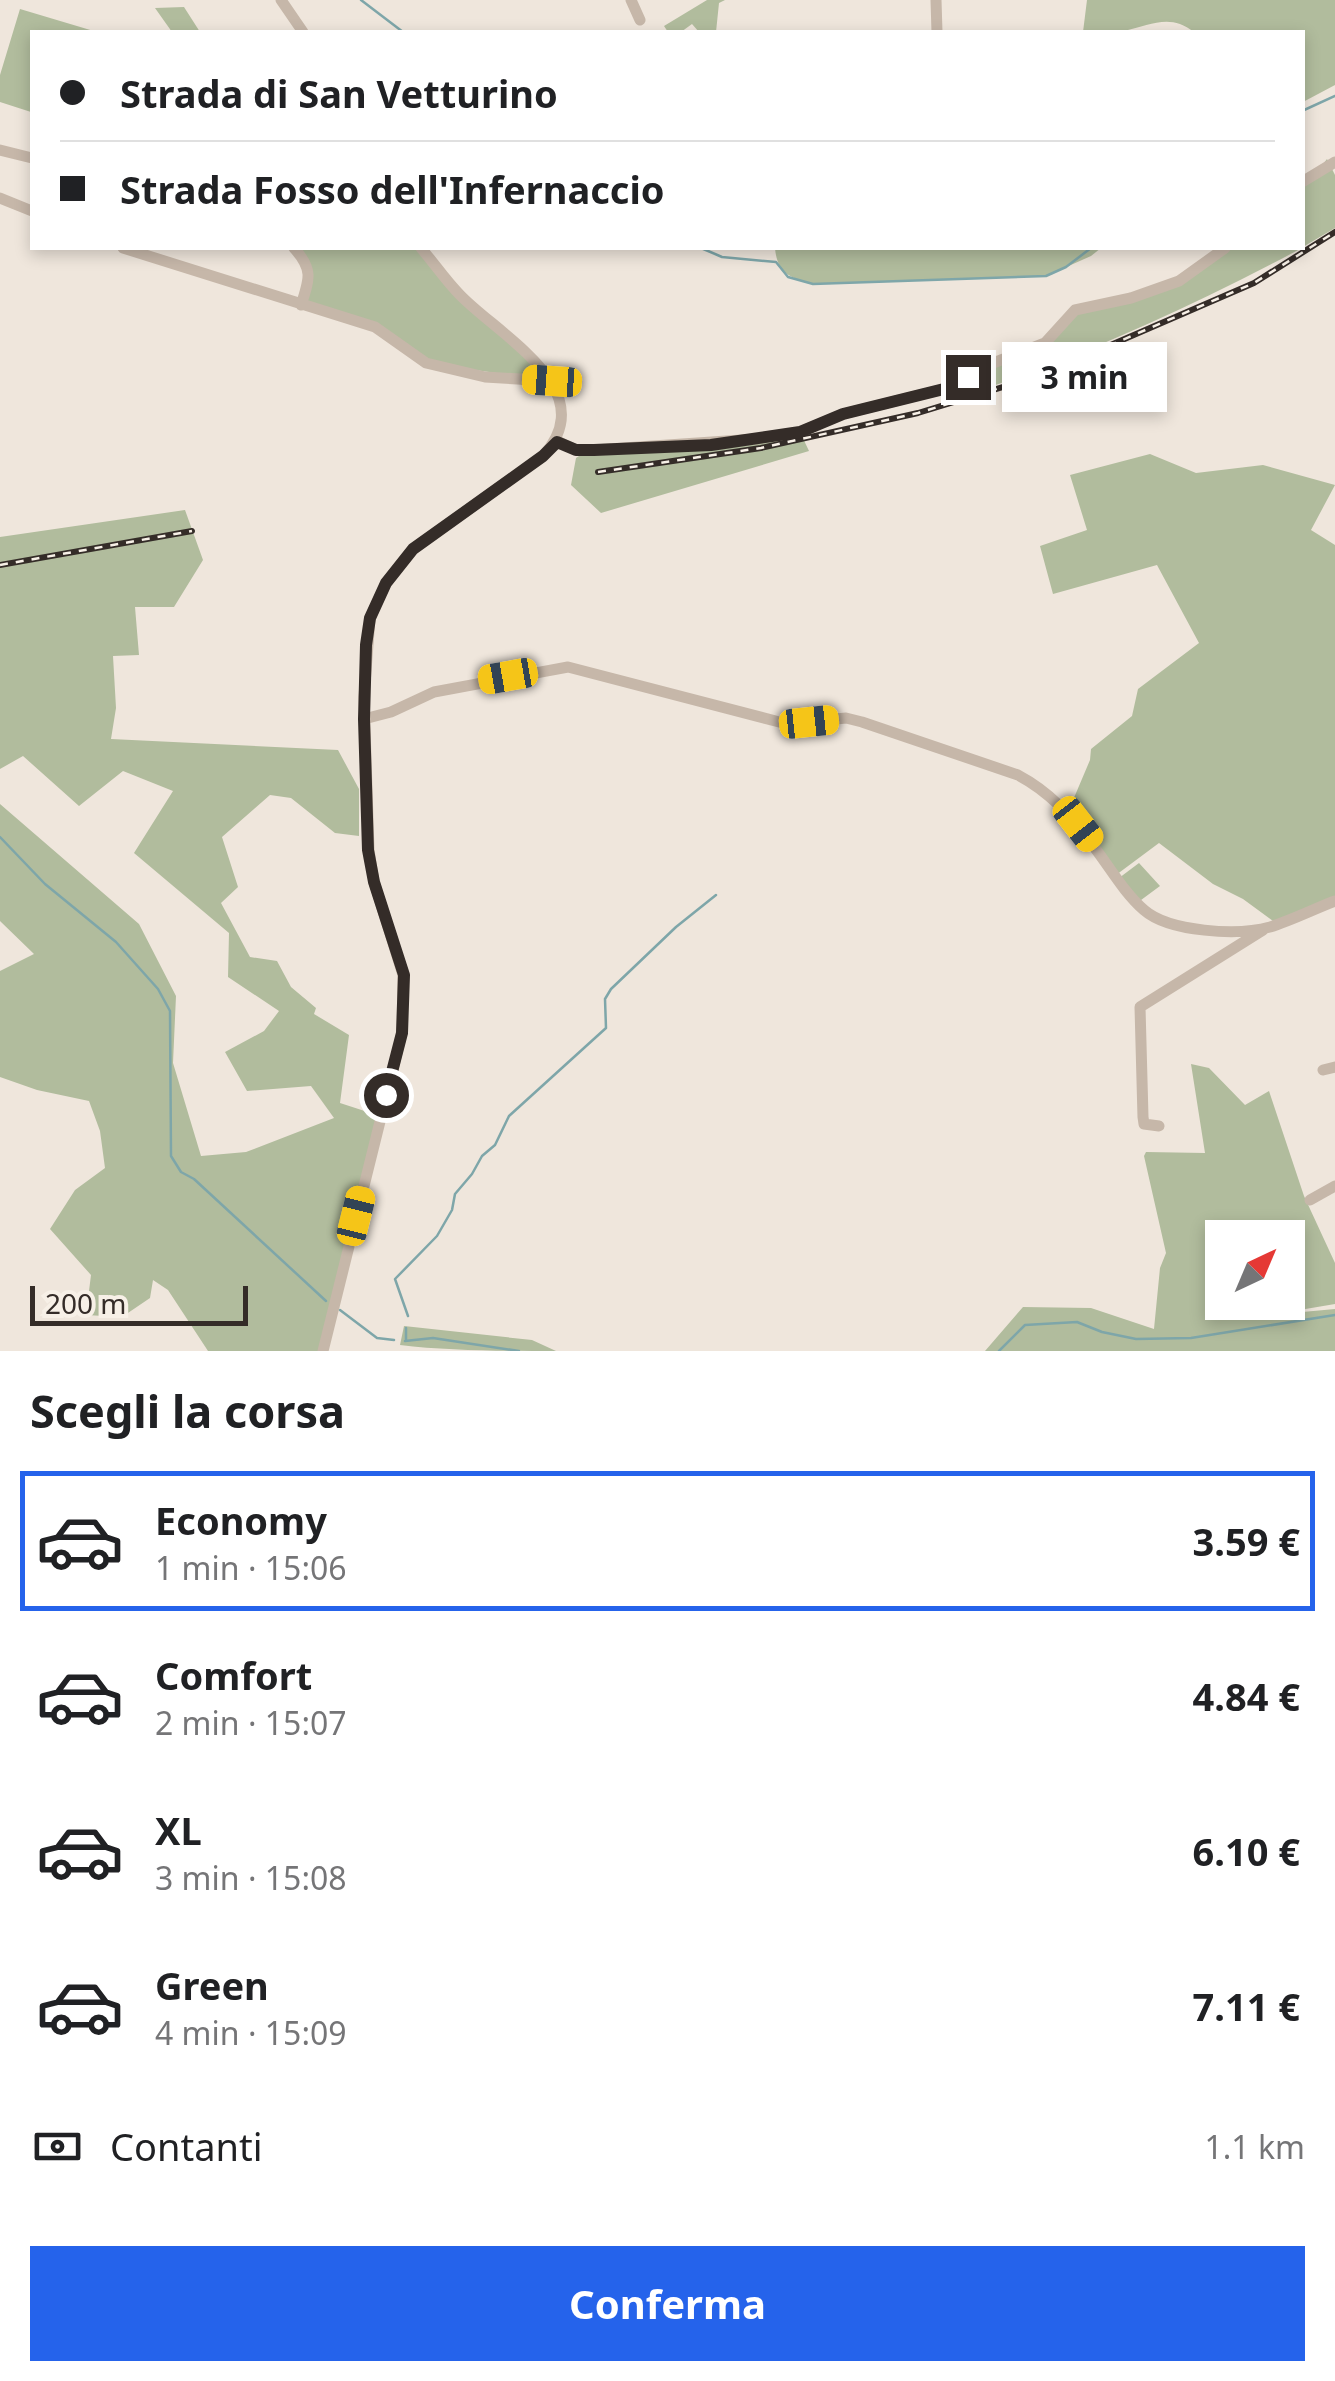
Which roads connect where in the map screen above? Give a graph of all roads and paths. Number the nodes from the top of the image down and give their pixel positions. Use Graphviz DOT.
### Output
graph roads {
  1 [pos="281,0"];
  2 [pos="631,0"];
  3 [pos="936,0"];
  4 [pos="640,20"];
  5 [pos="303,30"];
  6 [pos="937,30"];
  7 [pos="0,150"];
  8 [pos="30,158"];
  9 [pos="1335,162"];
  10 [pos="1305,180"];
  11 [pos="0,198"];
  12 [pos="30,210"];
  13 [pos="129,250"];
  14 [pos="296,250"];
  15 [pos="423,250"];
  16 [pos="1222,250"];
  17 [pos="302,304"];
  18 [pos="552,381"];
  19 [pos="557,442"];
  20 [pos="364,719"];
  21 [pos="1335,901"];
  22 [pos="1266,928"];
  23 [pos="1158,1126"];
  24 [pos="1335,1186"];
  25 [pos="1310,1200"];
  26 [pos="322,1351"];
  1 -- 5 [label="street"];
  2 -- 4 [label="street"];
  3 -- 6 [label="street"];
  7 -- 8 [label="street"];
  9 -- 10 [label="street"];
  11 -- 12 [label="street"];
  13 -- 17 [label="street"];
  14 -- 17 [label="street"];
  15 -- 18 [label="street"];
  16 -- 19 [label="street"];
  17 -- 18 [label="street"];
  18 -- 19 [label="street"];
  19 -- 20 [label="street"];
  20 -- 22 [label="street"];
  20 -- 26 [label="street"];
  21 -- 22 [label="street"];
  22 -- 23 [label="street"];
  24 -- 25 [label="street"];
}
